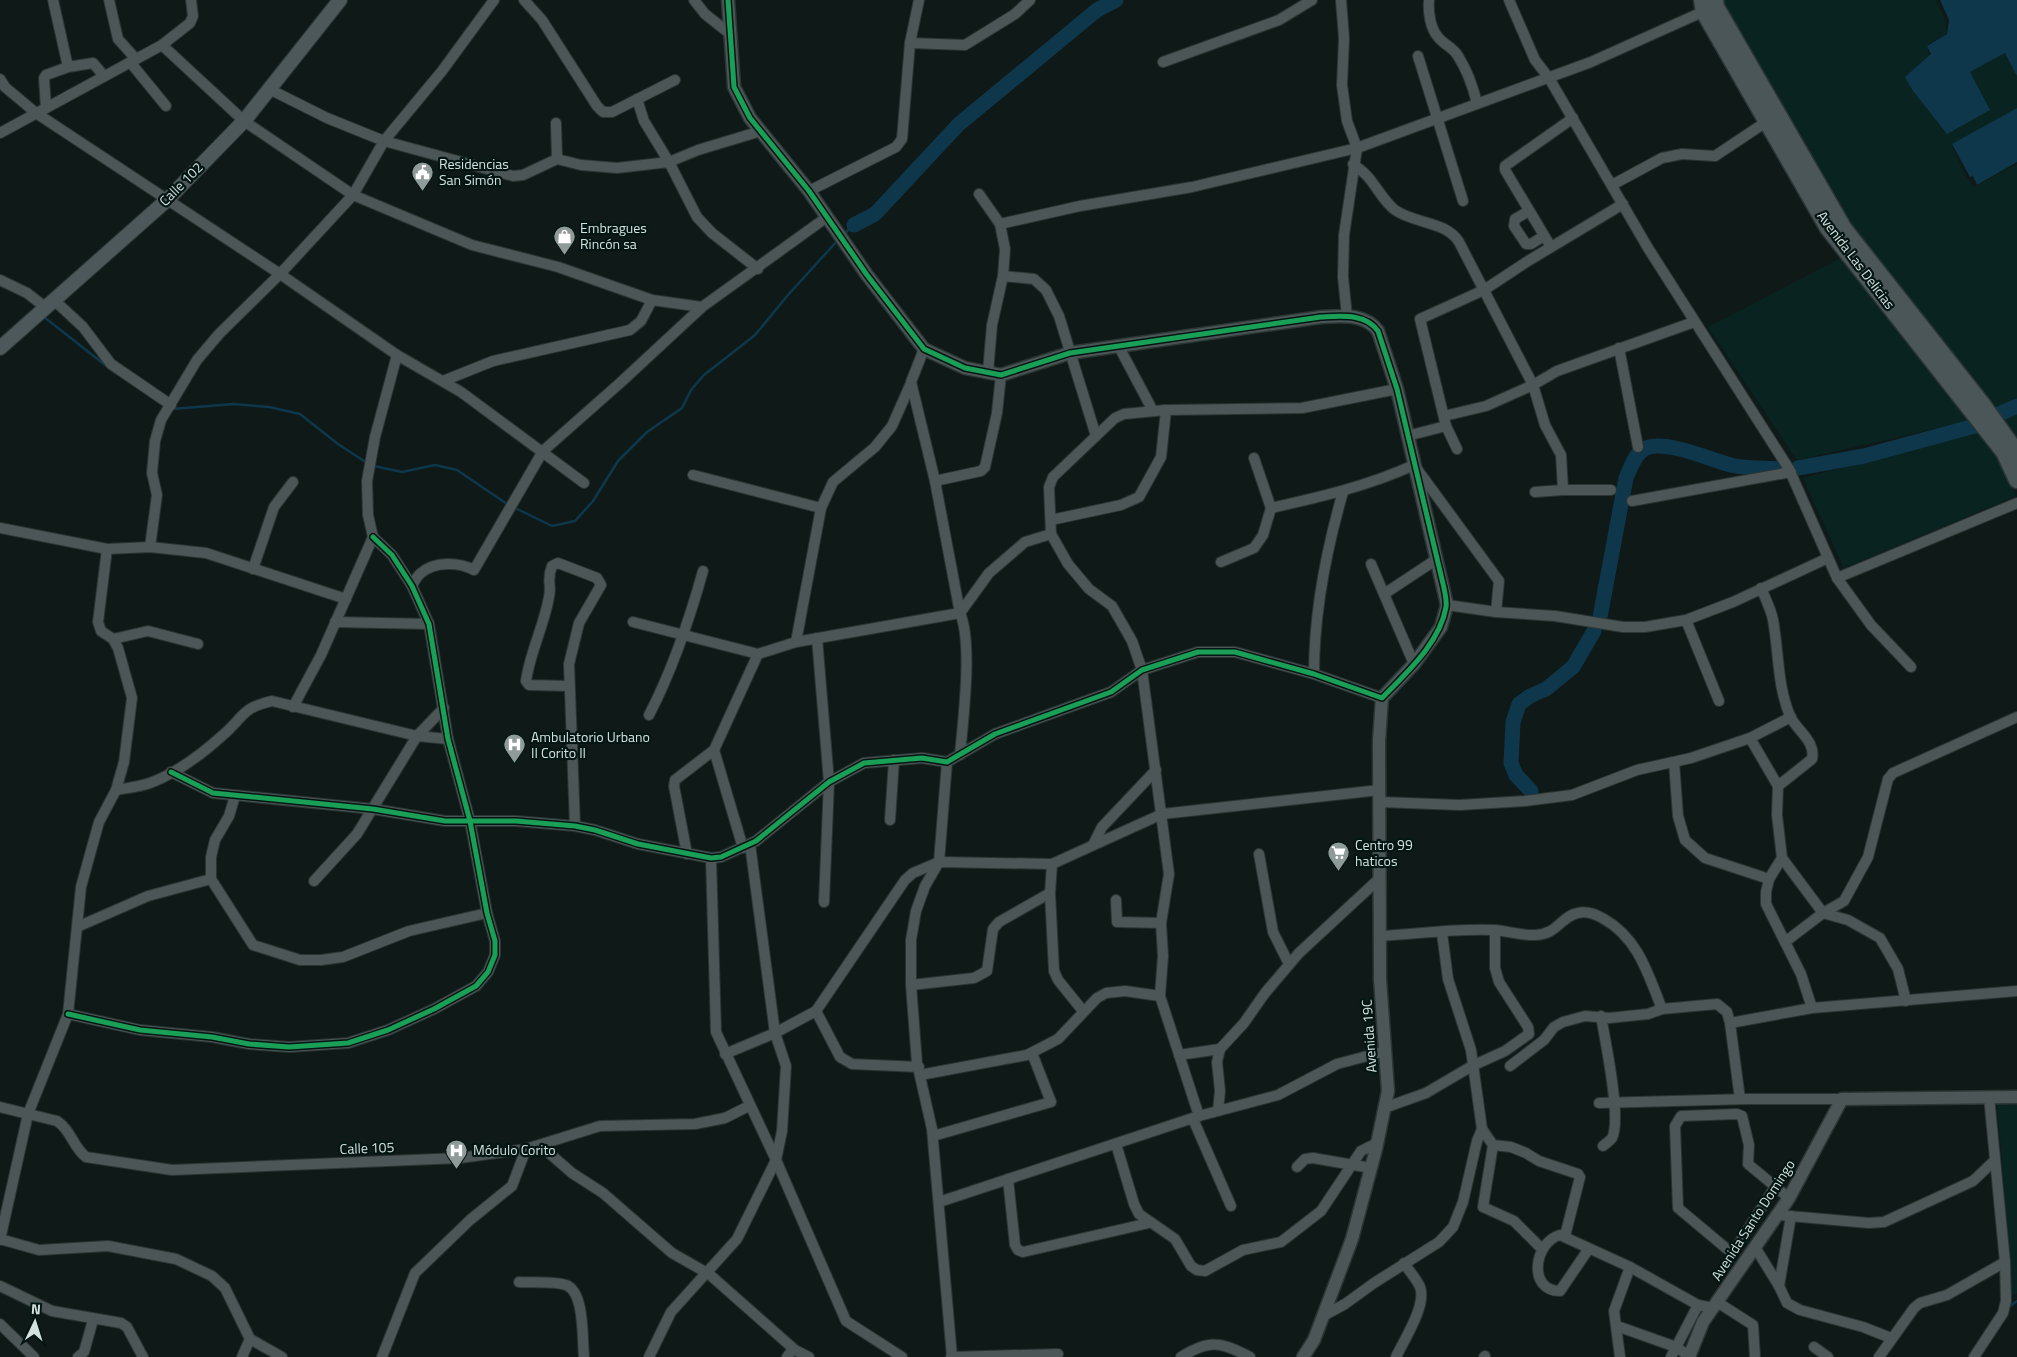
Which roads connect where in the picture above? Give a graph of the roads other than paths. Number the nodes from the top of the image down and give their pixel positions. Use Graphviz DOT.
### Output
graph roads {
  1 [pos="53,0"];
  2 [pos="109,0"];
  3 [pos="191,0"];
  4 [pos="340,0"];
  5 [pos="494,0"];
  6 [pos="524,0"];
  7 [pos="694,0"];
  8 [pos="728,0"];
  9 [pos="919,0"];
  10 [pos="1030,0"];
  11 [pos="1312,0"];
  12 [pos="1341,0"];
  13 [pos="1429,0"];
  14 [pos="1509,0"];
  15 [pos="1709,5"];
  16 [pos="729,33"];
  17 [pos="910,43"];
  18 [pos="162,45"];
  19 [pos="1418,56"];
  20 [pos="133,61"];
  21 [pos="1164,62"];
  22 [pos="68,67"];
  23 [pos="104,76"];
  24 [pos="1549,78"];
  25 [pos="0,79"];
  26 [pos="676,80"];
  27 [pos="269,89"];
  28 [pos="637,100"];
  29 [pos="1477,103"];
  30 [pos="166,106"];
  31 [pos="46,108"];
  32 [pos="1766,112"];
  33 [pos="36,113"];
  34 [pos="1573,118"];
  35 [pos="1437,119"];
  36 [pos="244,121"];
  37 [pos="556,123"];
  38 [pos="760,131"];
  39 [pos="0,133"];
  40 [pos="384,141"];
  41 [pos="1357,148"];
  42 [pos="557,159"];
  43 [pos="669,162"];
  44 [pos="1353,164"];
  45 [pos="1612,185"];
  46 [pos="808,191"];
  47 [pos="979,194"];
  48 [pos="353,195"];
  49 [pos="167,200"];
  50 [pos="1463,201"];
  51 [pos="1623,204"];
  52 [pos="1529,211"];
  53 [pos="827,217"];
  54 [pos="1000,224"];
  55 [pos="1544,236"];
  56 [pos="1551,247"];
  57 [pos="758,269"];
  58 [pos="280,274"];
  59 [pos="1003,276"];
  60 [pos="0,280"];
  61 [pos="1484,290"];
  62 [pos="652,300"];
  63 [pos="49,304"];
  64 [pos="702,307"];
  65 [pos="1347,316"];
  66 [pos="1694,322"];
  67 [pos="1118,344"];
  68 [pos="0,348"];
  69 [pos="1619,348"];
  70 [pos="924,349"];
  71 [pos="1070,353"];
  72 [pos="397,355"];
  73 [pos="995,374"];
  74 [pos="444,381"];
  75 [pos="911,382"];
  76 [pos="1533,385"];
  77 [pos="1397,389"];
  78 [pos="171,405"];
  79 [pos="1166,410"];
  80 [pos="1153,411"];
  81 [pos="1445,421"];
  82 [pos="1096,436"];
  83 [pos="1407,436"];
  84 [pos="1638,447"];
  85 [pos="1456,449"];
  86 [pos="543,451"];
  87 [pos="2017,453"];
  88 [pos="1254,458"];
  89 [pos="1414,464"];
  90 [pos="1791,472"];
  91 [pos="693,475"];
  92 [pos="2017,480"];
  93 [pos="935,481"];
  94 [pos="293,482"];
  95 [pos="584,483"];
  96 [pos="1563,490"];
  97 [pos="1611,490"];
  98 [pos="1343,492"];
  99 [pos="1534,492"];
  100 [pos="1632,501"];
  101 [pos="2017,503"];
  102 [pos="821,508"];
  103 [pos="1271,508"];
  104 [pos="1051,520"];
  105 [pos="0,528"];
  106 [pos="1051,534"];
  107 [pos="373,537"];
  108 [pos="150,546"];
  109 [pos="107,549"];
  110 [pos="1437,558"];
  111 [pos="1828,558"];
  112 [pos="1222,562"];
  113 [pos="1371,564"];
  114 [pos="253,569"];
  115 [pos="703,571"];
  116 [pos="1837,578"];
  117 [pos="412,586"];
  118 [pos="1761,588"];
  119 [pos="1384,594"];
  120 [pos="346,599"];
  121 [pos="1447,605"];
  122 [pos="1496,612"];
  123 [pos="960,613"];
  124 [pos="1686,620"];
  125 [pos="335,622"];
  126 [pos="632,622"];
  127 [pos="429,624"];
  128 [pos="684,636"];
  129 [pos="113,638"];
  130 [pos="817,638"];
  131 [pos="796,642"];
  132 [pos="198,644"];
  133 [pos="758,654"];
  134 [pos="1414,664"];
  135 [pos="1911,667"];
  136 [pos="1142,670"];
  137 [pos="1314,674"];
  138 [pos="569,686"];
  139 [pos="1382,698"];
  140 [pos="1719,701"];
  141 [pos="293,707"];
  142 [pos="444,708"];
  143 [pos="650,715"];
  144 [pos="1791,717"];
  145 [pos="2017,717"];
  146 [pos="417,736"];
  147 [pos="1750,738"];
  148 [pos="448,739"];
  149 [pos="714,750"];
  150 [pos="960,755"];
  151 [pos="894,760"];
  152 [pos="947,762"];
  153 [pos="1674,762"];
  154 [pos="1156,770"];
  155 [pos="171,772"];
  156 [pos="829,782"];
  157 [pos="1778,786"];
  158 [pos="116,790"];
  159 [pos="235,796"];
  160 [pos="1380,796"];
  161 [pos="373,809"];
  162 [pos="1162,814"];
  163 [pos="890,820"];
  164 [pos="470,821"];
  165 [pos="575,826"];
  166 [pos="1093,845"];
  167 [pos="746,846"];
  168 [pos="687,854"];
  169 [pos="1259,854"];
  170 [pos="711,858"];
  171 [pos="1782,858"];
  172 [pos="939,862"];
  173 [pos="1052,864"];
  174 [pos="1380,878"];
  175 [pos="211,879"];
  176 [pos="1769,879"];
  177 [pos="314,881"];
  178 [pos="1050,893"];
  179 [pos="1116,900"];
  180 [pos="824,902"];
  181 [pos="487,912"];
  182 [pos="1823,913"];
  183 [pos="1161,923"];
  184 [pos="78,927"];
  185 [pos="1495,930"];
  186 [pos="1442,933"];
  187 [pos="1380,936"];
  188 [pos="1785,942"];
  189 [pos="1289,964"];
  190 [pos="911,986"];
  191 [pos="2017,991"];
  192 [pos="1160,996"];
  193 [pos="1906,1001"];
  194 [pos="1812,1008"];
  195 [pos="1662,1009"];
  196 [pos="816,1011"];
  197 [pos="1084,1011"];
  198 [pos="68,1014"];
  199 [pos="1601,1016"];
  200 [pos="1730,1023"];
  201 [pos="775,1033"];
  202 [pos="1220,1049"];
  203 [pos="1386,1051"];
  204 [pos="1032,1052"];
  205 [pos="725,1054"];
  206 [pos="1179,1055"];
  207 [pos="1472,1066"];
  208 [pos="1510,1066"];
  209 [pos="919,1071"];
  210 [pos="1989,1097"];
  211 [pos="2017,1097"];
  212 [pos="1740,1099"];
  213 [pos="1842,1099"];
  214 [pos="1599,1103"];
  215 [pos="1614,1103"];
  216 [pos="749,1106"];
  217 [pos="0,1108"];
  218 [pos="1384,1108"];
  219 [pos="1218,1111"];
  220 [pos="28,1114"];
  221 [pos="1196,1117"];
  222 [pos="1482,1130"];
  223 [pos="933,1136"];
  224 [pos="1377,1143"];
  225 [pos="1116,1144"];
  226 [pos="1493,1145"];
  227 [pos="541,1146"];
  228 [pos="1603,1146"];
  229 [pos="526,1149"];
  230 [pos="776,1160"];
  231 [pos="1994,1161"];
  232 [pos="1297,1166"];
  233 [pos="1351,1166"];
  234 [pos="1371,1168"];
  235 [pos="1008,1179"];
  236 [pos="1775,1187"];
  237 [pos="1789,1198"];
  238 [pos="938,1202"];
  239 [pos="1231,1206"];
  240 [pos="1777,1215"];
  241 [pos="1791,1216"];
  242 [pos="1149,1223"];
  243 [pos="1565,1236"];
  244 [pos="0,1239"];
  245 [pos="1754,1247"];
  246 [pos="1542,1249"];
  247 [pos="1588,1250"];
  248 [pos="2005,1262"];
  249 [pos="1404,1263"];
  250 [pos="1630,1267"];
  251 [pos="706,1272"];
  252 [pos="519,1282"];
  253 [pos="1779,1286"];
  254 [pos="0,1287"];
  255 [pos="1698,1304"];
  256 [pos="1715,1304"];
  257 [pos="1323,1316"];
  258 [pos="93,1320"];
  259 [pos="0,1324"];
  260 [pos="1617,1326"];
  261 [pos="1891,1338"];
  262 [pos="250,1339"];
  263 [pos="1814,1346"];
  264 [pos="1676,1347"];
  265 [pos="790,1353"];
  266 [pos="1058,1354"];
  267 [pos="34,1357"];
  268 [pos="78,1357"];
  269 [pos="143,1357"];
  270 [pos="242,1357"];
  271 [pos="282,1357"];
  272 [pos="382,1357"];
  273 [pos="584,1357"];
  274 [pos="649,1357"];
  275 [pos="809,1357"];
  276 [pos="902,1357"];
  277 [pos="951,1357"];
  278 [pos="1181,1357"];
  279 [pos="1250,1357"];
  280 [pos="1303,1357"];
  281 [pos="1396,1357"];
  282 [pos="1620,1357"];
  283 [pos="1671,1357"];
  284 [pos="1689,1357"];
  285 [pos="1755,1357"];
  286 [pos="1828,1357"];
  287 [pos="1879,1357"];
  288 [pos="1974,1357"];
  1 -- 22 [label="street"];
  2 -- 20 [label="street"];
  3 -- 18 [label="street"];
  4 -- 27 [label="main road, Calle 102"];
  5 -- 40 [label="street"];
  6 -- 28 [label="street"];
  7 -- 16 [label="street"];
  8 -- 16 [label="street"];
  9 -- 17 [label="street"];
  10 -- 17 [label="street"];
  11 -- 21 [label="street"];
  12 -- 41 [label="street"];
  13 -- 29 [label="street"];
  14 -- 24 [label="street"];
  15 -- 24 [label="street"];
  15 -- 32 [label="main road, Avenida Las Delicias"];
  16 -- 38 [label="street"];
  17 -- 46 [label="street"];
  18 -- 20 [label="street"];
  18 -- 36 [label="street"];
  19 -- 35 [label="street"];
  20 -- 23 [label="street"];
  20 -- 30 [label="street"];
  22 -- 23 [label="street"];
  22 -- 31 [label="street"];
  23 -- 31 [label="street"];
  24 -- 29 [label="street"];
  24 -- 34 [label="street"];
  25 -- 33 [label="street"];
  26 -- 28 [label="street"];
  27 -- 36 [label="main road, Calle 102"];
  27 -- 40 [label="street"];
  28 -- 43 [label="street"];
  29 -- 35 [label="street"];
  31 -- 33 [label="street"];
  32 -- 45 [label="street"];
  32 -- 87 [label="main road, Avenida Las Delicias"];
  32 -- 92 [label="main road, Avenida Las Delicias"];
  33 -- 39 [label="street"];
  33 -- 49 [label="street"];
  34 -- 45 [label="street"];
  34 -- 52 [label="street"];
  35 -- 41 [label="street"];
  35 -- 50 [label="street"];
  36 -- 48 [label="street"];
  36 -- 49 [label="main road, Calle 102"];
  37 -- 42 [label="street"];
  38 -- 43 [label="street"];
  38 -- 46 [label="street"];
  40 -- 42 [label="street"];
  40 -- 48 [label="street"];
  41 -- 44 [label="street"];
  41 -- 54 [label="street"];
  42 -- 43 [label="street"];
  43 -- 57 [label="street"];
  44 -- 61 [label="street"];
  44 -- 65 [label="street"];
  45 -- 51 [label="street"];
  46 -- 53 [label="street"];
  47 -- 54 [label="street"];
  48 -- 58 [label="street"];
  48 -- 62 [label="street"];
  49 -- 58 [label="street"];
  49 -- 63 [label="main road, Calle 102"];
  51 -- 56 [label="street"];
  51 -- 66 [label="street"];
  52 -- 55 [label="street"];
  52 -- 55 [label="street"];
  53 -- 57 [label="street"];
  53 -- 70 [label="street"];
  54 -- 59 [label="street"];
  55 -- 56 [label="street"];
  56 -- 61 [label="street"];
  57 -- 64 [label="street"];
  58 -- 72 [label="street"];
  58 -- 78 [label="street"];
  59 -- 71 [label="street"];
  59 -- 73 [label="street"];
  60 -- 63 [label="street"];
  61 -- 76 [label="street"];
  61 -- 81 [label="street"];
  62 -- 64 [label="street"];
  62 -- 74 [label="street"];
  63 -- 68 [label="main road, Calle 102"];
  63 -- 78 [label="street"];
  64 -- 86 [label="street"];
  65 -- 67 [label="street"];
  65 -- 77 [label="street"];
  66 -- 69 [label="street"];
  66 -- 90 [label="street"];
  67 -- 71 [label="street"];
  67 -- 80 [label="street"];
  69 -- 76 [label="street"];
  69 -- 84 [label="street"];
  70 -- 73 [label="street"];
  70 -- 75 [label="street"];
  71 -- 73 [label="street"];
  71 -- 82 [label="street"];
  72 -- 74 [label="street"];
  72 -- 107 [label="street"];
  73 -- 93 [label="street"];
  74 -- 86 [label="street"];
  75 -- 93 [label="street"];
  75 -- 102 [label="street"];
  76 -- 81 [label="street"];
  76 -- 96 [label="street"];
  77 -- 79 [label="street"];
  77 -- 83 [label="street"];
  78 -- 108 [label="street"];
  79 -- 80 [label="street"];
  79 -- 104 [label="street"];
  80 -- 82 [label="street"];
  81 -- 83 [label="street"];
  81 -- 85 [label="street"];
  82 -- 104 [label="street"];
  83 -- 89 [label="street"];
  86 -- 95 [label="street"];
  86 -- 117 [label="street"];
  88 -- 103 [label="street"];
  89 -- 98 [label="street"];
  89 -- 110 [label="street"];
  89 -- 122 [label="street"];
  90 -- 100 [label="street"];
  90 -- 111 [label="street"];
  91 -- 102 [label="street"];
  93 -- 123 [label="street"];
  94 -- 114 [label="street"];
  96 -- 97 [label="street"];
  96 -- 99 [label="street"];
  98 -- 103 [label="street"];
  98 -- 137 [label="street"];
  101 -- 116 [label="street"];
  102 -- 131 [label="street"];
  103 -- 112 [label="street"];
  104 -- 106 [label="street"];
  105 -- 109 [label="street"];
  106 -- 123 [label="street"];
  106 -- 136 [label="street"];
  107 -- 117 [label="street"];
  107 -- 120 [label="street"];
  108 -- 109 [label="street"];
  108 -- 114 [label="street"];
  109 -- 129 [label="street"];
  110 -- 119 [label="street"];
  110 -- 121 [label="street"];
  111 -- 116 [label="street"];
  111 -- 118 [label="street"];
  113 -- 119 [label="street"];
  114 -- 120 [label="street"];
  115 -- 128 [label="street"];
  116 -- 135 [label="street"];
  117 -- 127 [label="street"];
  118 -- 124 [label="street"];
  118 -- 144 [label="street"];
  119 -- 134 [label="street"];
  120 -- 125 [label="street"];
  121 -- 122 [label="street"];
  121 -- 134 [label="street"];
  122 -- 124 [label="street"];
  123 -- 130 [label="street"];
  123 -- 150 [label="street"];
  124 -- 140 [label="street"];
  125 -- 127 [label="street"];
  125 -- 141 [label="street"];
  126 -- 128 [label="street"];
  127 -- 142 [label="street"];
  128 -- 133 [label="street"];
  128 -- 143 [label="street"];
  129 -- 132 [label="street"];
  129 -- 158 [label="street"];
  130 -- 131 [label="street"];
  130 -- 156 [label="street"];
  131 -- 133 [label="street"];
  133 -- 149 [label="street"];
  134 -- 139 [label="street"];
  136 -- 137 [label="street"];
  136 -- 150 [label="street"];
  136 -- 154 [label="street"];
  137 -- 139 [label="street"];
  138 -- 138 [label="street"];
  138 -- 165 [label="street"];
  139 -- 160 [label="street, Avenida 19C"];
  141 -- 146 [label="street"];
  141 -- 155 [label="street"];
  142 -- 146 [label="street"];
  142 -- 148 [label="street"];
  144 -- 147 [label="street"];
  144 -- 157 [label="street"];
  145 -- 182 [label="street"];
  146 -- 148 [label="street"];
  146 -- 161 [label="street"];
  147 -- 153 [label="street"];
  147 -- 157 [label="street"];
  148 -- 164 [label="street"];
  149 -- 167 [label="street"];
  149 -- 168 [label="street"];
  150 -- 152 [label="street"];
  151 -- 152 [label="street"];
  151 -- 156 [label="street"];
  151 -- 163 [label="street"];
  152 -- 172 [label="street"];
  153 -- 160 [label="street"];
  153 -- 176 [label="street"];
  154 -- 162 [label="street"];
  154 -- 166 [label="street"];
  155 -- 158 [label="street"];
  155 -- 159 [label="street"];
  156 -- 167 [label="street"];
  156 -- 180 [label="street"];
  157 -- 171 [label="street"];
  158 -- 184 [label="street"];
  159 -- 161 [label="street"];
  159 -- 175 [label="street"];
  160 -- 162 [label="street"];
  160 -- 174 [label="street, Avenida 19C"];
  161 -- 164 [label="street"];
  161 -- 177 [label="street"];
  162 -- 166 [label="street"];
  162 -- 183 [label="street"];
  164 -- 165 [label="street"];
  164 -- 181 [label="street"];
  165 -- 168 [label="street"];
  166 -- 173 [label="street"];
  167 -- 170 [label="street"];
  167 -- 201 [label="street"];
  168 -- 170 [label="street"];
  169 -- 189 [label="street"];
  170 -- 205 [label="street"];
  171 -- 176 [label="street"];
  171 -- 182 [label="street"];
  172 -- 173 [label="street"];
  172 -- 190 [label="street"];
  172 -- 196 [label="street"];
  173 -- 178 [label="street"];
  174 -- 187 [label="street, Avenida 19C"];
  174 -- 189 [label="street"];
  175 -- 181 [label="street"];
  175 -- 184 [label="street"];
  176 -- 188 [label="street"];
  178 -- 190 [label="street"];
  178 -- 197 [label="street"];
  179 -- 183 [label="street"];
  181 -- 198 [label="street"];
  182 -- 188 [label="street"];
  182 -- 193 [label="street"];
  183 -- 192 [label="street"];
  184 -- 198 [label="street"];
  185 -- 186 [label="street"];
  185 -- 195 [label="street"];
  185 -- 207 [label="street"];
  186 -- 187 [label="street"];
  186 -- 207 [label="street"];
  187 -- 203 [label="street, Avenida 19C"];
  188 -- 194 [label="street"];
  189 -- 202 [label="street"];
  190 -- 209 [label="street"];
  191 -- 193 [label="street"];
  192 -- 197 [label="street"];
  192 -- 206 [label="street"];
  193 -- 194 [label="street"];
  194 -- 200 [label="street"];
  195 -- 199 [label="street"];
  195 -- 200 [label="street"];
  196 -- 201 [label="street"];
  196 -- 209 [label="street"];
  197 -- 204 [label="street"];
  198 -- 220 [label="street"];
  199 -- 208 [label="street"];
  199 -- 215 [label="street"];
  200 -- 212 [label="street"];
  201 -- 205 [label="street"];
  201 -- 230 [label="street"];
  202 -- 206 [label="street"];
  202 -- 219 [label="street"];
  203 -- 218 [label="street, Avenida 19C"];
  203 -- 219 [label="street"];
  204 -- 209 [label="street"];
  204 -- 223 [label="street"];
  205 -- 216 [label="street"];
  206 -- 221 [label="street"];
  207 -- 218 [label="street"];
  207 -- 222 [label="street"];
  209 -- 223 [label="street"];
  210 -- 211 [label="street"];
  210 -- 213 [label="street"];
  210 -- 231 [label="street"];
  212 -- 213 [label="street"];
  212 -- 215 [label="street"];
  213 -- 237 [label="street, Avenida Santo Domingo"];
  214 -- 215 [label="street"];
  215 -- 228 [label="street"];
  216 -- 227 [label="street, Calle 105"];
  216 -- 230 [label="street"];
  217 -- 220 [label="street, Calle 105"];
  218 -- 224 [label="street, Avenida 19C"];
  219 -- 221 [label="street"];
  220 -- 229 [label="street, Calle 105"];
  220 -- 244 [label="street"];
  221 -- 225 [label="street"];
  221 -- 239 [label="street"];
  222 -- 226 [label="street"];
  222 -- 249 [label="street"];
  223 -- 238 [label="street"];
  224 -- 233 [label="street"];
  224 -- 234 [label="street, Avenida 19C"];
  225 -- 235 [label="street"];
  225 -- 242 [label="street"];
  226 -- 243 [label="street"];
  226 -- 246 [label="street"];
  227 -- 229 [label="street, Calle 105"];
  227 -- 251 [label="street"];
  229 -- 272 [label="street"];
  230 -- 251 [label="street"];
  230 -- 276 [label="street"];
  231 -- 241 [label="street"];
  231 -- 248 [label="street"];
  232 -- 233 [label="street"];
  233 -- 234 [label="street"];
  233 -- 242 [label="street"];
  234 -- 257 [label="street, Avenida 19C"];
  235 -- 238 [label="street"];
  235 -- 242 [label="street"];
  236 -- 236 [label="street"];
  236 -- 237 [label="street"];
  237 -- 240 [label="street, Avenida Santo Domingo"];
  238 -- 277 [label="street"];
  240 -- 241 [label="street"];
  240 -- 245 [label="street, Avenida Santo Domingo"];
  241 -- 253 [label="street"];
  243 -- 246 [label="street"];
  243 -- 247 [label="street"];
  244 -- 262 [label="street"];
  245 -- 253 [label="street"];
  245 -- 256 [label="street, Avenida Santo Domingo"];
  246 -- 247 [label="street"];
  247 -- 250 [label="street"];
  248 -- 261 [label="street"];
  248 -- 288 [label="street"];
  249 -- 257 [label="street"];
  249 -- 281 [label="street"];
  250 -- 255 [label="street"];
  250 -- 260 [label="street"];
  251 -- 265 [label="street"];
  251 -- 274 [label="street"];
  252 -- 273 [label="street"];
  253 -- 261 [label="street"];
  254 -- 258 [label="street"];
  255 -- 256 [label="street"];
  255 -- 264 [label="street"];
  256 -- 284 [label="street, Avenida Santo Domingo"];
  256 -- 285 [label="street"];
  257 -- 280 [label="street, Avenida 19C"];
  258 -- 268 [label="street"];
  258 -- 269 [label="street"];
  259 -- 267 [label="street"];
  260 -- 264 [label="street"];
  260 -- 282 [label="street"];
  261 -- 287 [label="street"];
  262 -- 270 [label="street"];
  262 -- 271 [label="street"];
  263 -- 286 [label="street"];
  264 -- 283 [label="street"];
  264 -- 284 [label="street"];
  265 -- 275 [label="street"];
  266 -- 277 [label="street"];
  278 -- 279 [label="street"];
}
